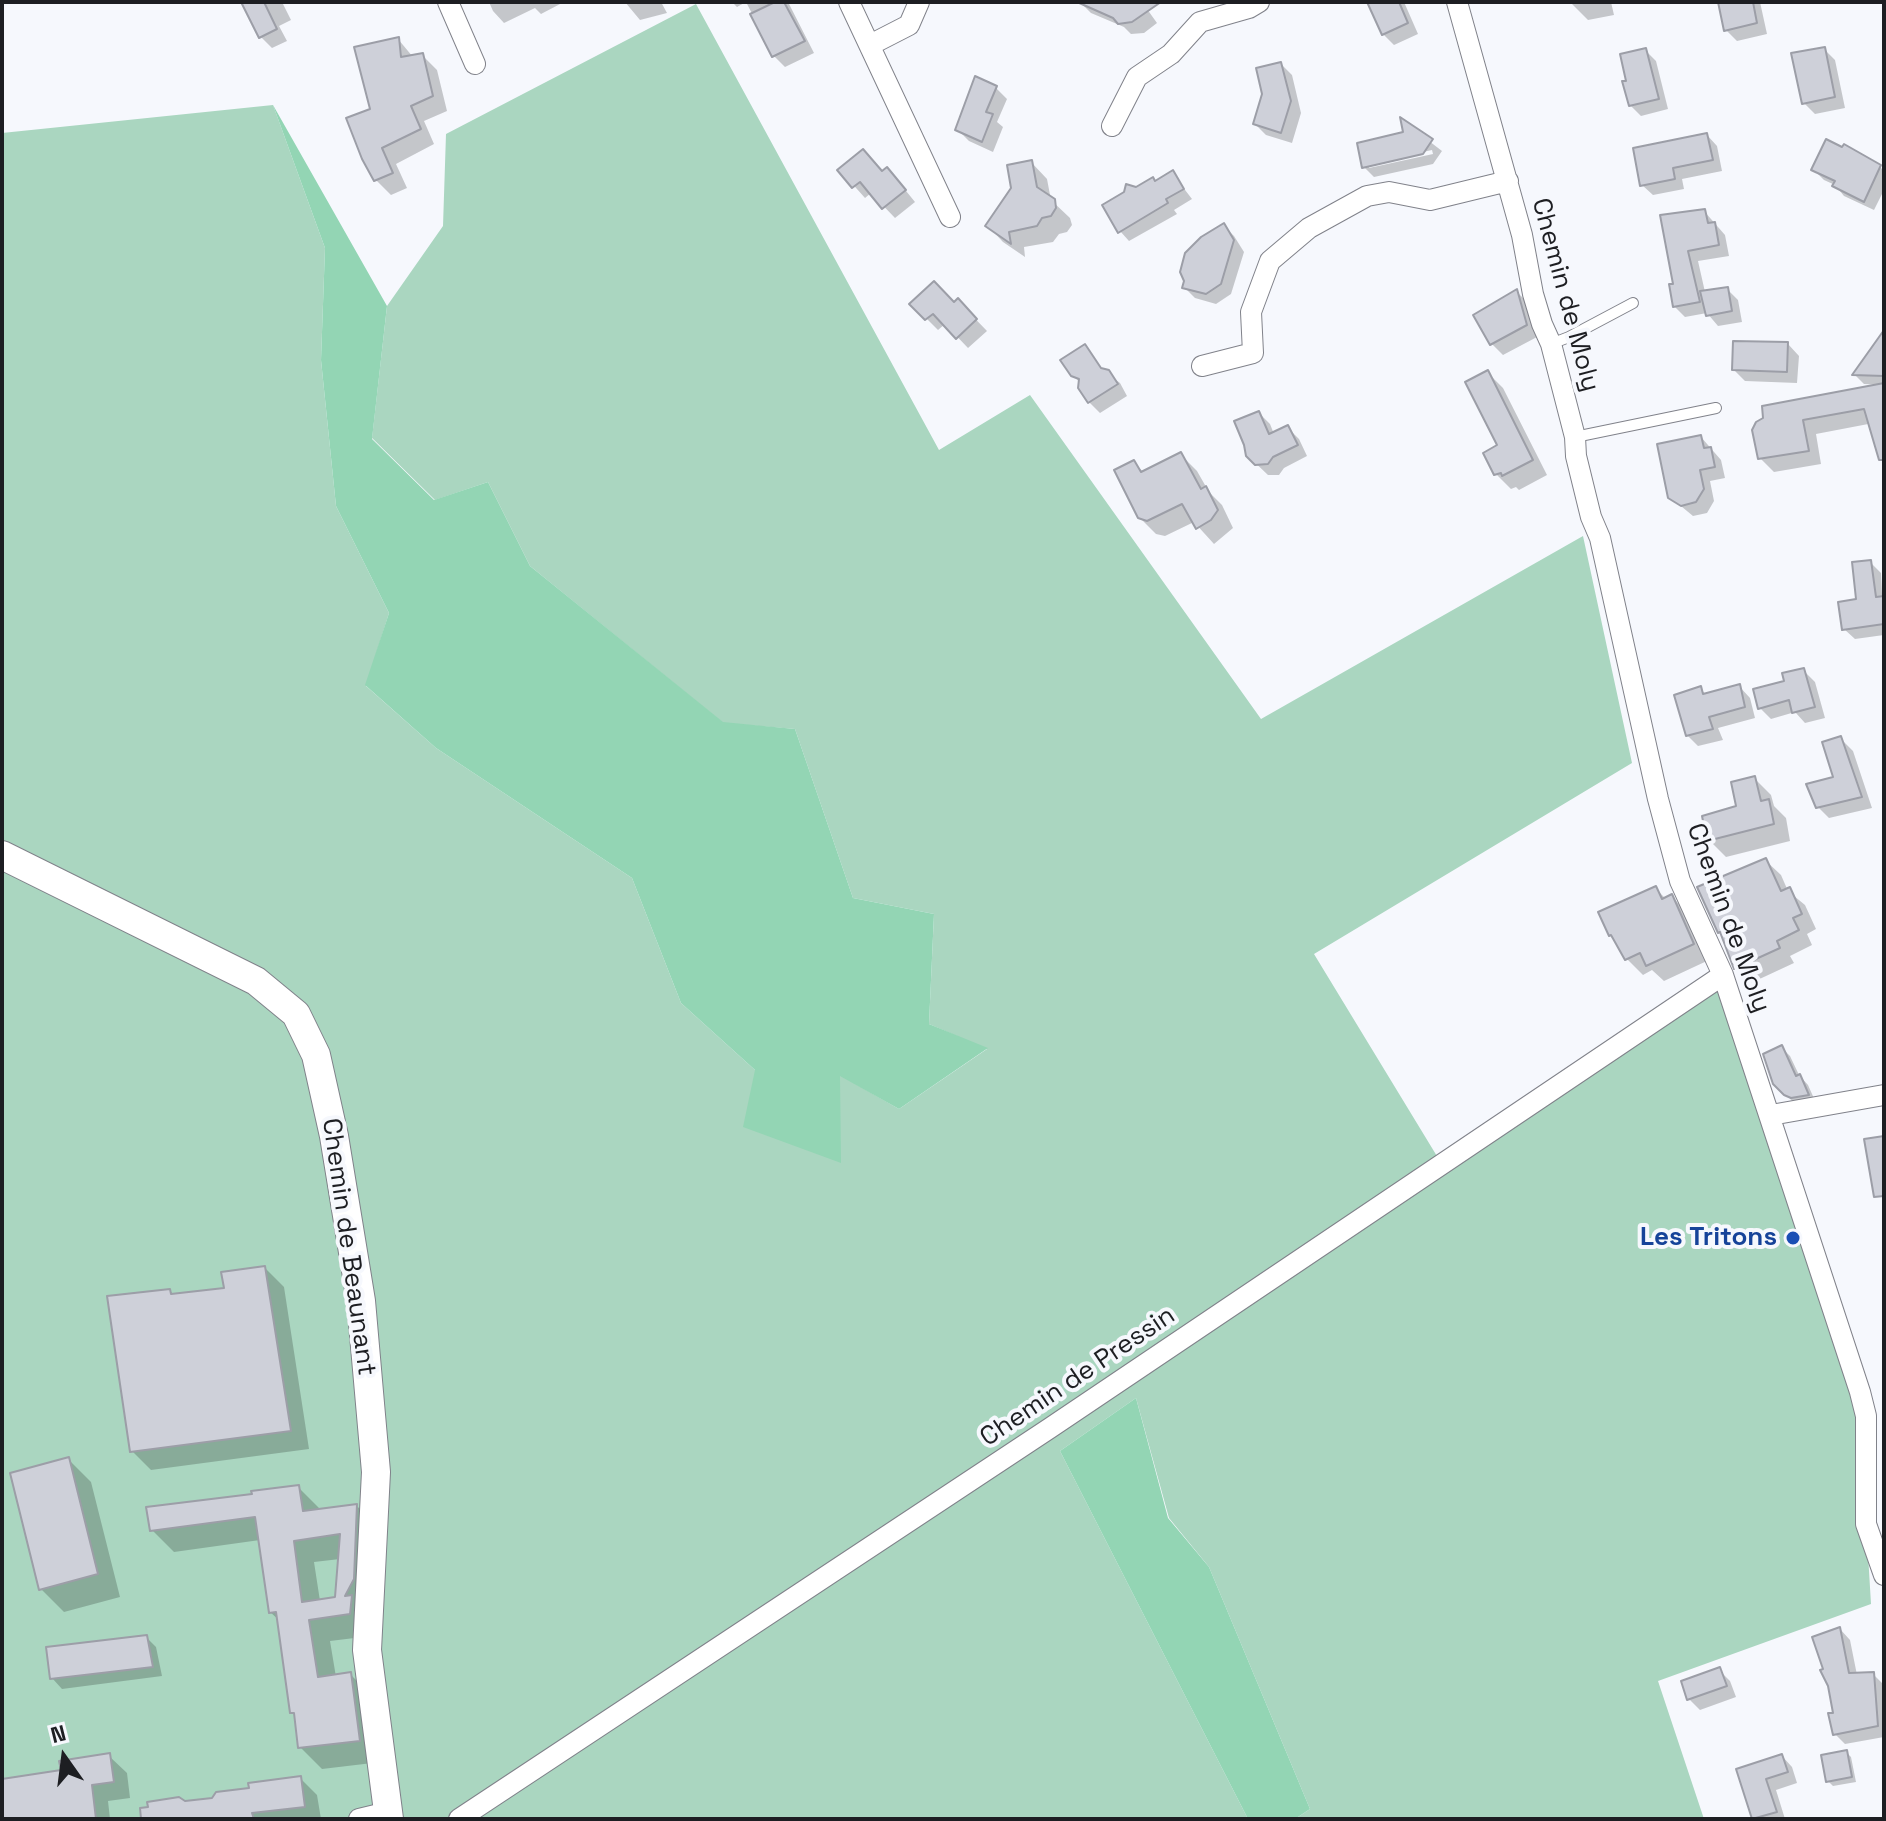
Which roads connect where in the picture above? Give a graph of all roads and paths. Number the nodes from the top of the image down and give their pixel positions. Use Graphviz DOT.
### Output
graph roads {
  1 [pos="448,2"];
  2 [pos="849,2"];
  3 [pos="919,2"];
  4 [pos="1259,2"];
  5 [pos="1457,2"];
  6 [pos="870,45"];
  7 [pos="475,64"];
  8 [pos="1112,126"];
  9 [pos="1508,181"];
  10 [pos="950,217"];
  11 [pos="1633,303"];
  12 [pos="1551,344"];
  13 [pos="1202,366"];
  14 [pos="1716,408"];
  15 [pos="1575,437"];
  16 [pos="2,855"];
  17 [pos="1723,975"];
  18 [pos="1884,1095"];
  19 [pos="1771,1115"];
  20 [pos="1884,1575"];
  21 [pos="389,1815"];
  22 [pos="359,1819"];
  23 [pos="459,1819"];
  1 -- 7 [label="street"];
  2 -- 6 [label="street"];
  3 -- 6 [label="street"];
  4 -- 8 [label="street"];
  5 -- 9 [label="street, Chemin de Moly"];
  6 -- 10 [label="street"];
  9 -- 12 [label="street, Chemin de Moly"];
  9 -- 13 [label="street, Chemin de Moly"];
  11 -- 12 [label="lane"];
  12 -- 15 [label="street, Chemin de Moly"];
  14 -- 15 [label="lane"];
  15 -- 17 [label="street, Chemin de Moly"];
  16 -- 21 [label="street, Chemin de Beaunant"];
  17 -- 19 [label="street, Chemin de Moly"];
  17 -- 23 [label="street, Chemin de Pressin"];
  18 -- 19 [label="street"];
  19 -- 20 [label="street, Chemin de Moly"];
  21 -- 22 [label="street"];
}
